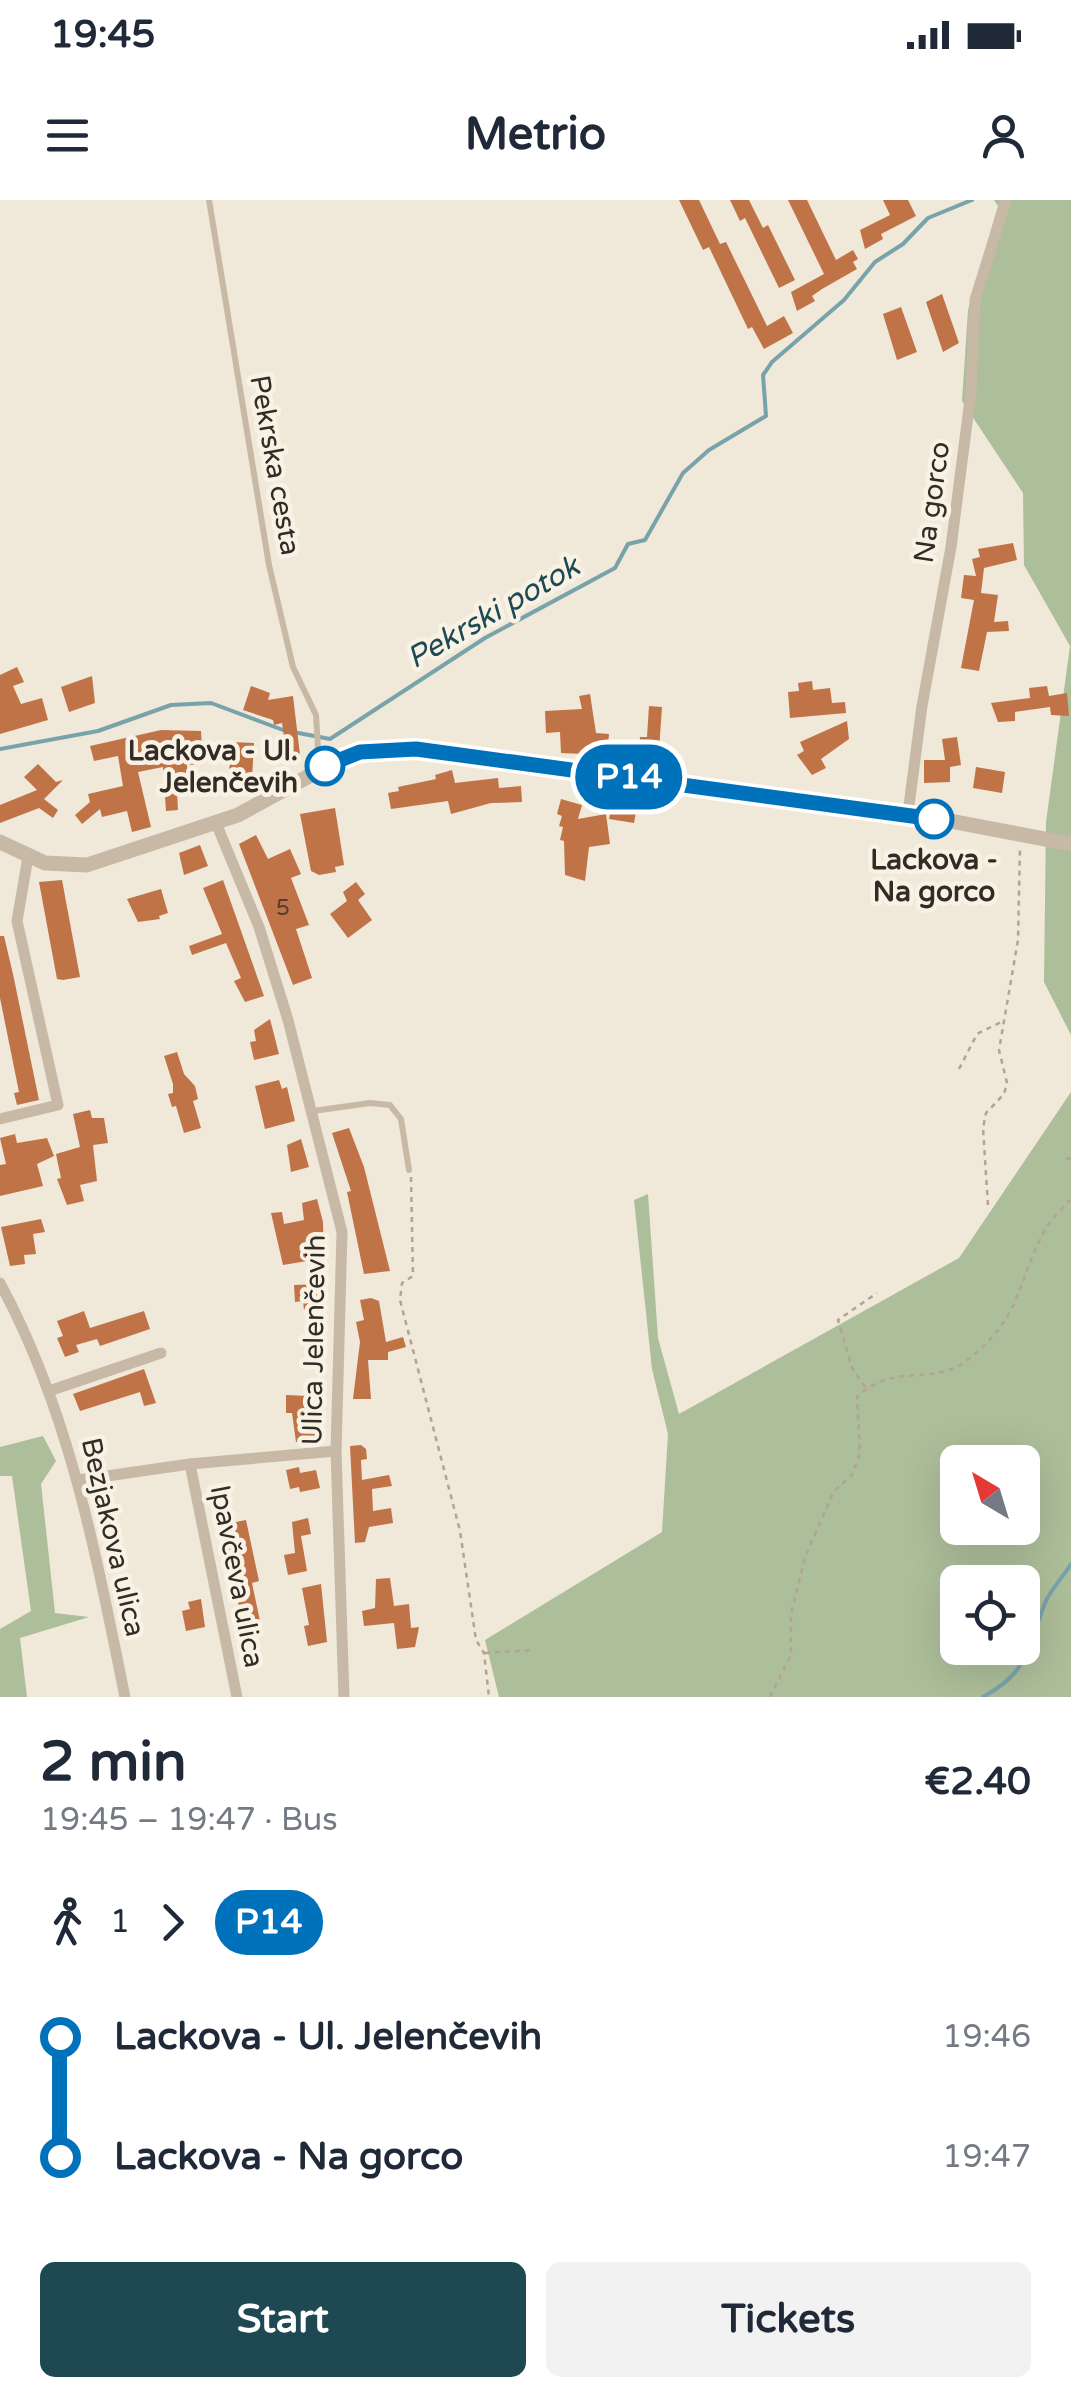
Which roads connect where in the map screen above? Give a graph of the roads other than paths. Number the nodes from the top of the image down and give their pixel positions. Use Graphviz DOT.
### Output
graph roads {
  1 [pos="208,200"];
  2 [pos="1006,200"];
  3 [pos="327,766"];
  4 [pos="908,813"];
  5 [pos="216,823"];
  6 [pos="0,842"];
  7 [pos="1071,844"];
  8 [pos="28,857"];
  9 [pos="313,1111"];
  10 [pos="0,1119"];
  11 [pos="409,1170"];
  12 [pos="0,1283"];
  13 [pos="160,1352"];
  14 [pos="49,1391"];
  15 [pos="336,1452"];
  16 [pos="190,1464"];
  17 [pos="79,1480"];
  18 [pos="125,1697"];
  19 [pos="237,1697"];
  20 [pos="344,1697"];
  1 -- 3 [label="lane, Pekrska cesta"];
  2 -- 4 [label="street, Na gorco"];
  3 -- 4 [label="street"];
  3 -- 5 [label="street"];
  4 -- 7 [label="street"];
  5 -- 8 [label="street"];
  5 -- 9 [label="street, Ulica Jelenčevih"];
  6 -- 8 [label="street"];
  8 -- 10 [label="street"];
  9 -- 11 [label="lane"];
  9 -- 15 [label="street, Ulica Jelenčevih"];
  12 -- 14 [label="street, Bezjakova ulica"];
  13 -- 14 [label="street"];
  14 -- 17 [label="street, Bezjakova ulica"];
  15 -- 16 [label="street, Ipavčeva ulica"];
  15 -- 20 [label="street, Ulica Jelenčevih"];
  16 -- 17 [label="street, Ipavčeva ulica"];
  16 -- 19 [label="street, Ipavčeva ulica"];
  17 -- 18 [label="street, Bezjakova ulica"];
}
